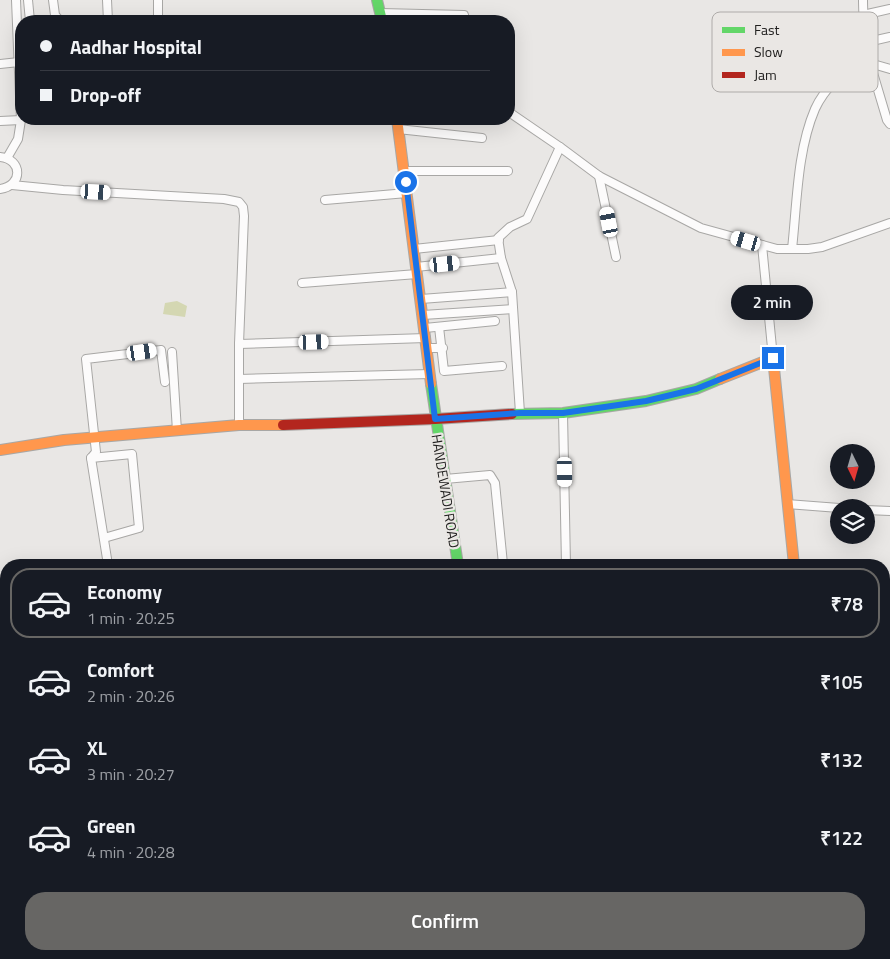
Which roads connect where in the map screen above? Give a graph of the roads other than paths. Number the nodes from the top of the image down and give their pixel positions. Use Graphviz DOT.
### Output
graph roads {
  1 [pos="16,0"];
  2 [pos="28,0"];
  3 [pos="53,0"];
  4 [pos="107,0"];
  5 [pos="158,0"];
  6 [pos="377,0"];
  7 [pos="17,15"];
  8 [pos="29,15"];
  9 [pos="55,15"];
  10 [pos="108,15"];
  11 [pos="158,15"];
  12 [pos="381,15"];
  13 [pos="15,62"];
  14 [pos="0,64"];
  15 [pos="826,92"];
  16 [pos="877,92"];
  17 [pos="515,116"];
  18 [pos="15,120"];
  19 [pos="0,121"];
  20 [pos="890,124"];
  21 [pos="20,125"];
  22 [pos="398,125"];
  23 [pos="404,125"];
  24 [pos="482,138"];
  25 [pos="560,147"];
  26 [pos="4,157"];
  27 [pos="508,170"];
  28 [pos="404,171"];
  29 [pos="599,176"];
  30 [pos="12,185"];
  31 [pos="0,190"];
  32 [pos="407,193"];
  33 [pos="325,200"];
  34 [pos="890,223"];
  35 [pos="498,240"];
  36 [pos="762,245"];
  37 [pos="414,249"];
  38 [pos="792,249"];
  39 [pos="616,257"];
  40 [pos="501,258"];
  41 [pos="417,270"];
  42 [pos="302,283"];
  43 [pos="512,292"];
  44 [pos="421,299"];
  45 [pos="513,308"];
  46 [pos="423,315"];
  47 [pos="495,321"];
  48 [pos="439,327"];
  49 [pos="426,338"];
  50 [pos="239,344"];
  51 [pos="442,348"];
  52 [pos="172,352"];
  53 [pos="773,358"];
  54 [pos="502,366"];
  55 [pos="430,374"];
  56 [pos="239,379"];
  57 [pos="165,382"];
  58 [pos="520,413"];
  59 [pos="563,413"];
  60 [pos="435,419"];
  61 [pos="239,425"];
  62 [pos="177,430"];
  63 [pos="95,438"];
  64 [pos="0,450"];
  65 [pos="91,458"];
  66 [pos="445,479"];
  67 [pos="787,504"];
  68 [pos="830,507"];
  69 [pos="875,510"];
  70 [pos="890,511"];
  71 [pos="104,538"];
  72 [pos="107,559"];
  73 [pos="457,559"];
  74 [pos="502,559"];
  75 [pos="566,559"];
  76 [pos="793,559"];
  1 -- 7 [label="street"];
  2 -- 8 [label="street"];
  3 -- 9 [label="street"];
  4 -- 10 [label="street"];
  5 -- 11 [label="street"];
  6 -- 12 [label="street"];
  13 -- 14 [label="street"];
  15 -- 38 [label="street"];
  16 -- 20 [label="street"];
  17 -- 25 [label="street"];
  18 -- 19 [label="street"];
  21 -- 26 [label="street"];
  22 -- 28 [label="street, HANDEWADI ROAD"];
  23 -- 24 [label="street"];
  25 -- 29 [label="street"];
  25 -- 35 [label="street"];
  26 -- 30 [label="street"];
  27 -- 28 [label="street"];
  28 -- 32 [label="street, HANDEWADI ROAD"];
  29 -- 36 [label="street"];
  29 -- 39 [label="street"];
  30 -- 31 [label="street"];
  30 -- 50 [label="street"];
  32 -- 33 [label="street"];
  32 -- 37 [label="street, HANDEWADI ROAD"];
  34 -- 38 [label="street"];
  35 -- 37 [label="street"];
  35 -- 40 [label="street"];
  36 -- 38 [label="street"];
  36 -- 53 [label="street"];
  37 -- 41 [label="street, HANDEWADI ROAD"];
  40 -- 41 [label="street"];
  40 -- 43 [label="street"];
  41 -- 42 [label="street"];
  41 -- 44 [label="street, HANDEWADI ROAD"];
  43 -- 44 [label="street"];
  43 -- 45 [label="street"];
  44 -- 46 [label="street, HANDEWADI ROAD"];
  45 -- 46 [label="street"];
  45 -- 58 [label="street"];
  46 -- 49 [label="street, HANDEWADI ROAD"];
  47 -- 48 [label="street"];
  48 -- 49 [label="street"];
  48 -- 51 [label="street"];
  49 -- 50 [label="street"];
  49 -- 51 [label="street"];
  49 -- 55 [label="street, HANDEWADI ROAD"];
  50 -- 56 [label="street"];
  51 -- 54 [label="street"];
  52 -- 62 [label="street"];
  53 -- 59 [label="street"];
  53 -- 67 [label="street"];
  55 -- 56 [label="street"];
  55 -- 60 [label="street, HANDEWADI ROAD"];
  56 -- 61 [label="street"];
  57 -- 63 [label="street"];
  58 -- 59 [label="street"];
  58 -- 60 [label="street"];
  59 -- 75 [label="street"];
  60 -- 61 [label="street"];
  60 -- 66 [label="street, HANDEWADI ROAD"];
  61 -- 62 [label="street"];
  62 -- 63 [label="street"];
  63 -- 64 [label="street"];
  63 -- 65 [label="street"];
  65 -- 71 [label="street"];
  65 -- 71 [label="street"];
  66 -- 73 [label="street, HANDEWADI ROAD"];
  66 -- 74 [label="street"];
  67 -- 68 [label="street"];
  67 -- 76 [label="street"];
  69 -- 70 [label="street"];
  71 -- 72 [label="street"];
}
